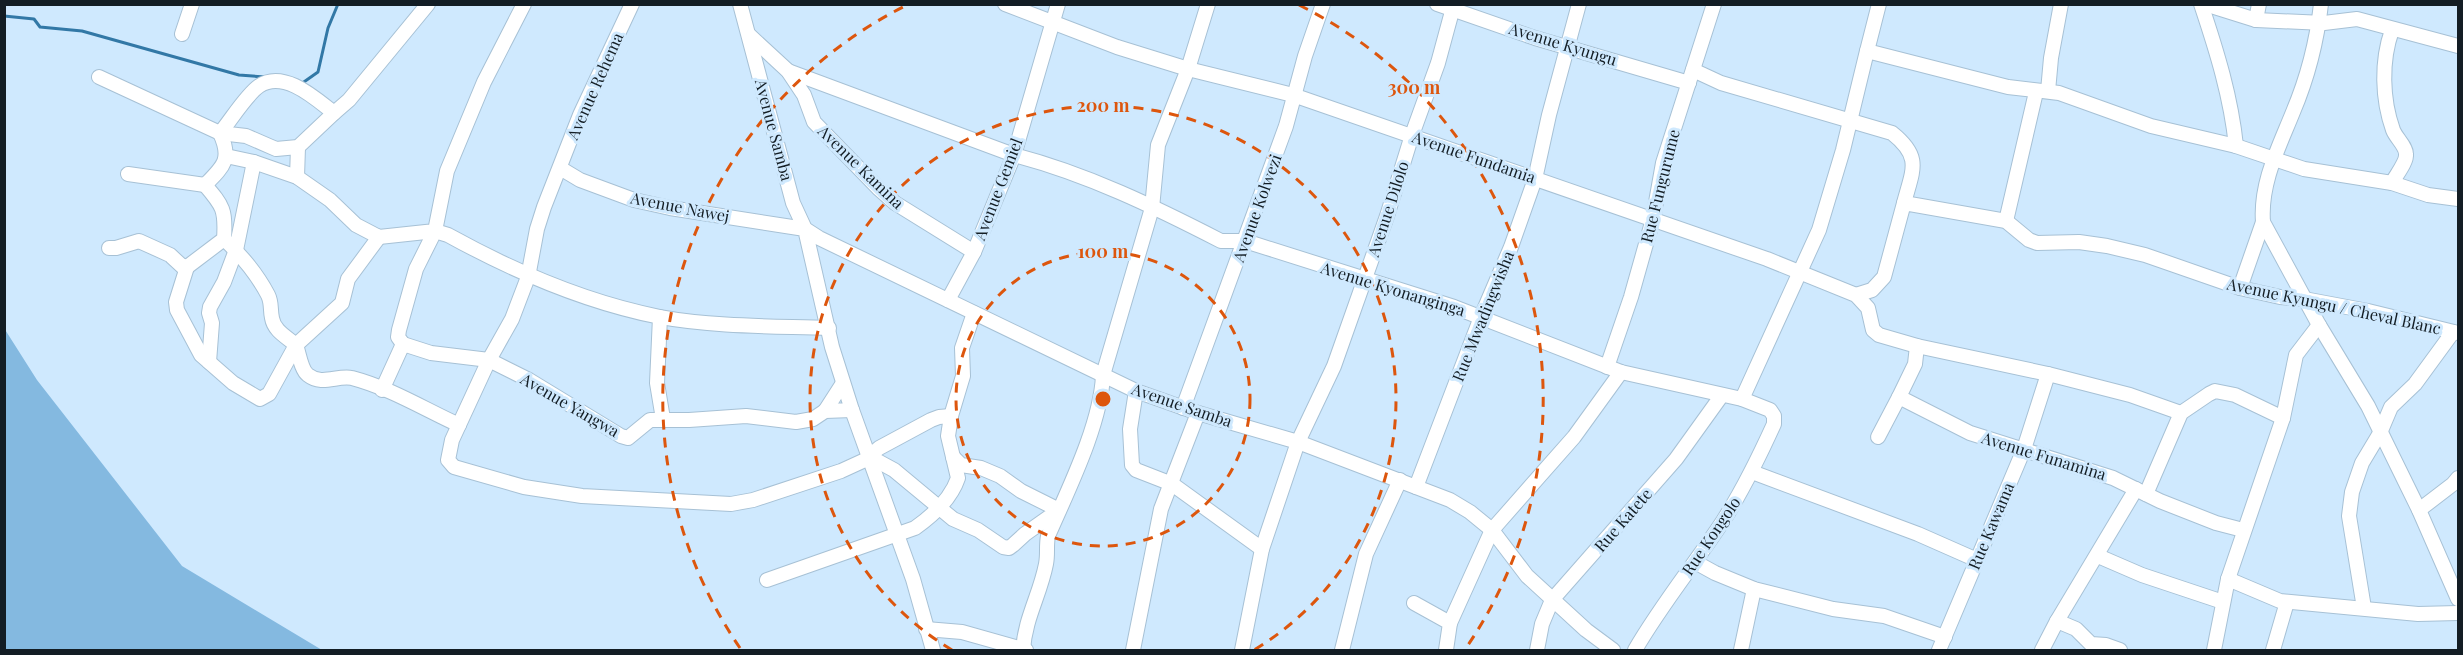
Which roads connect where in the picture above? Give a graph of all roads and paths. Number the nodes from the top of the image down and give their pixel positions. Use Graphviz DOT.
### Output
graph roads {
  1 [pos="192,4"];
  2 [pos="524,4"];
  3 [pos="632,4"];
  4 [pos="740,4"];
  5 [pos="1005,4"];
  6 [pos="1058,4"];
  7 [pos="1208,4"];
  8 [pos="1323,4"];
  9 [pos="1437,4"];
  10 [pos="1579,4"];
  11 [pos="1714,4"];
  12 [pos="1879,4"];
  13 [pos="2061,4"];
  14 [pos="2203,4"];
  15 [pos="2259,4"];
  16 [pos="2321,4"];
  17 [pos="1453,7"];
  18 [pos="425,9"];
  19 [pos="2256,20"];
  20 [pos="2319,23"];
  21 [pos="1053,24"];
  22 [pos="2392,30"];
  23 [pos="748,33"];
  24 [pos="182,34"];
  25 [pos="2458,46"];
  26 [pos="1567,47"];
  27 [pos="1867,51"];
  28 [pos="1188,69"];
  29 [pos="788,71"];
  30 [pos="99,77"];
  31 [pos="1691,77"];
  32 [pos="2042,91"];
  33 [pos="1293,95"];
  34 [pos="334,113"];
  35 [pos="1848,120"];
  36 [pos="220,133"];
  37 [pos="1412,135"];
  38 [pos="2236,146"];
  39 [pos="298,147"];
  40 [pos="1014,155"];
  41 [pos="226,156"];
  42 [pos="2273,159"];
  43 [pos="254,162"];
  44 [pos="560,168"];
  45 [pos="128,174"];
  46 [pos="297,177"];
  47 [pos="1535,178"];
  48 [pos="2392,183"];
  49 [pos="205,184"];
  50 [pos="2458,199"];
  51 [pos="1904,203"];
  52 [pos="1152,208"];
  53 [pos="1653,219"];
  54 [pos="2006,221"];
  55 [pos="2263,222"];
  56 [pos="805,230"];
  57 [pos="435,231"];
  58 [pos="379,237"];
  59 [pos="224,239"];
  60 [pos="1245,242"];
  61 [pos="109,248"];
  62 [pos="236,250"];
  63 [pos="974,252"];
  64 [pos="188,267"];
  65 [pos="1799,272"];
  66 [pos="528,277"];
  67 [pos="1364,280"];
  68 [pos="2240,288"];
  69 [pos="1856,295"];
  70 [pos="2304,299"];
  71 [pos="948,300"];
  72 [pos="974,314"];
  73 [pos="1481,316"];
  74 [pos="660,317"];
  75 [pos="2319,325"];
  76 [pos="829,328"];
  77 [pos="2456,332"];
  78 [pos="403,344"];
  79 [pos="296,345"];
  80 [pos="1917,346"];
  81 [pos="489,360"];
  82 [pos="209,362"];
  83 [pos="1614,370"];
  84 [pos="2052,374"];
  85 [pos="1103,375"];
  86 [pos="843,383"];
  87 [pos="382,390"];
  88 [pos="1136,391"];
  89 [pos="1722,395"];
  90 [pos="1899,397"];
  91 [pos="1742,399"];
  92 [pos="1183,408"];
  93 [pos="852,410"];
  94 [pos="825,411"];
  95 [pos="1198,413"];
  96 [pos="2181,413"];
  97 [pos="951,416"];
  98 [pos="1774,416"];
  99 [pos="2283,418"];
  100 [pos="663,419"];
  101 [pos="459,424"];
  102 [pos="2380,433"];
  103 [pos="1878,437"];
  104 [pos="1298,442"];
  105 [pos="2024,449"];
  106 [pos="870,457"];
  107 [pos="953,457"];
  108 [pos="1752,472"];
  109 [pos="2458,478"];
  110 [pos="1400,480"];
  111 [pos="1172,484"];
  112 [pos="1416,487"];
  113 [pos="2141,491"];
  114 [pos="938,508"];
  115 [pos="1059,510"];
  116 [pos="2419,510"];
  117 [pos="1492,530"];
  118 [pos="2243,530"];
  119 [pos="897,536"];
  120 [pos="1262,549"];
  121 [pos="2098,556"];
  122 [pos="1977,560"];
  123 [pos="1695,562"];
  124 [pos="2228,579"];
  125 [pos="767,580"];
  126 [pos="1754,589"];
  127 [pos="2458,599"];
  128 [pos="1552,600"];
  129 [pos="2223,602"];
  130 [pos="2287,602"];
  131 [pos="1414,603"];
  132 [pos="2364,609"];
  133 [pos="2458,613"];
  134 [pos="2057,621"];
  135 [pos="1450,623"];
  136 [pos="926,629"];
  137 [pos="1945,637"];
  138 [pos="1024,650"];
  139 [pos="933,651"];
  140 [pos="1133,651"];
  141 [pos="1242,651"];
  142 [pos="1342,651"];
  143 [pos="1446,651"];
  144 [pos="1537,651"];
  145 [pos="1613,651"];
  146 [pos="1635,651"];
  147 [pos="1741,651"];
  148 [pos="1939,651"];
  149 [pos="2042,651"];
  150 [pos="2120,651"];
  151 [pos="2214,651"];
  152 [pos="2273,651"];
  1 -- 24 [label="street"];
  2 -- 57 [label="street"];
  3 -- 44 [label="street, Avenue Rehema"];
  4 -- 23 [label="street, Avenue Samba"];
  5 -- 21 [label="street, Avenue Fundamia"];
  6 -- 21 [label="street, Avenue Gemiel"];
  7 -- 28 [label="street"];
  8 -- 33 [label="street, Avenue Kolwezi"];
  9 -- 17 [label="street, Avenue Kyungu"];
  10 -- 26 [label="street, Rue Mwadingwisha"];
  11 -- 31 [label="street, Rue Fungurume"];
  12 -- 27 [label="street"];
  13 -- 32 [label="street"];
  14 -- 19 [label="street"];
  14 -- 38 [label="street"];
  15 -- 19 [label="street"];
  16 -- 20 [label="street"];
  17 -- 26 [label="street, Avenue Kyungu"];
  17 -- 37 [label="street, Avenue Dilolo"];
  18 -- 34 [label="street"];
  19 -- 20 [label="street"];
  20 -- 22 [label="street"];
  20 -- 42 [label="street"];
  21 -- 28 [label="street, Avenue Fundamia"];
  21 -- 40 [label="street, Avenue Gemiel"];
  22 -- 25 [label="street"];
  22 -- 48 [label="street"];
  23 -- 29 [label="street, Avenue Kamina"];
  23 -- 56 [label="street, Avenue Samba"];
  26 -- 31 [label="street, Avenue Kyungu"];
  26 -- 47 [label="street, Rue Mwadingwisha"];
  27 -- 32 [label="street"];
  27 -- 35 [label="street"];
  28 -- 33 [label="street, Avenue Fundamia"];
  28 -- 52 [label="street"];
  29 -- 40 [label="street, Avenue Kyonanginga"];
  29 -- 63 [label="street, Avenue Kamina"];
  30 -- 36 [label="street"];
  31 -- 35 [label="street, Avenue Kyungu"];
  31 -- 53 [label="street, Rue Fungurume"];
  32 -- 38 [label="street"];
  32 -- 54 [label="street"];
  33 -- 37 [label="street, Avenue Fundamia"];
  33 -- 60 [label="street, Avenue Kolwezi"];
  34 -- 36 [label="street"];
  34 -- 39 [label="street"];
  35 -- 51 [label="street, Avenue Kyungu"];
  35 -- 65 [label="street"];
  36 -- 39 [label="street"];
  36 -- 41 [label="street"];
  37 -- 47 [label="street, Avenue Fundamia"];
  37 -- 67 [label="street, Avenue Dilolo"];
  38 -- 42 [label="street"];
  39 -- 46 [label="street"];
  40 -- 52 [label="street, Avenue Kyonanginga"];
  40 -- 63 [label="street, Avenue Gemiel"];
  41 -- 43 [label="street"];
  41 -- 49 [label="street"];
  42 -- 48 [label="street"];
  42 -- 55 [label="street"];
  43 -- 46 [label="street"];
  43 -- 62 [label="street"];
  44 -- 56 [label="street, Avenue Nawej"];
  44 -- 66 [label="street, Avenue Rehema"];
  45 -- 49 [label="street"];
  46 -- 58 [label="street"];
  47 -- 53 [label="street, Avenue Fundamia"];
  47 -- 73 [label="street, Rue Mwadingwisha"];
  48 -- 50 [label="street"];
  49 -- 59 [label="street"];
  51 -- 54 [label="street, Avenue Kyungu / Cheval Blanc"];
  51 -- 69 [label="street"];
  52 -- 60 [label="street, Avenue Kyonanginga"];
  52 -- 85 [label="street"];
  53 -- 65 [label="street, Avenue Fundamia"];
  53 -- 83 [label="street, Rue Fungurume"];
  54 -- 68 [label="street, Avenue Kyungu / Cheval Blanc"];
  55 -- 68 [label="street"];
  55 -- 70 [label="street"];
  56 -- 71 [label="street, Avenue Samba"];
  56 -- 76 [label="street"];
  57 -- 58 [label="street"];
  57 -- 66 [label="street"];
  57 -- 78 [label="street"];
  58 -- 79 [label="street"];
  59 -- 62 [label="street"];
  59 -- 64 [label="street"];
  60 -- 67 [label="street, Avenue Kyonanginga"];
  60 -- 92 [label="street, Avenue Kolwezi"];
  61 -- 64 [label="street"];
  62 -- 79 [label="street"];
  62 -- 82 [label="street"];
  63 -- 71 [label="street, Avenue Gemiel"];
  64 -- 82 [label="street"];
  65 -- 69 [label="street, Avenue Fundamia"];
  65 -- 91 [label="street"];
  66 -- 74 [label="street"];
  66 -- 81 [label="street, Avenue Rehema"];
  67 -- 73 [label="street, Avenue Kyonanginga"];
  67 -- 104 [label="street, Avenue Dilolo"];
  68 -- 70 [label="street, Avenue Kyungu / Cheval Blanc"];
  69 -- 80 [label="street"];
  70 -- 75 [label="street"];
  70 -- 77 [label="street, Avenue Kyungu / Cheval Blanc"];
  71 -- 72 [label="street, Avenue Samba"];
  72 -- 85 [label="street, Avenue Samba"];
  72 -- 97 [label="street"];
  73 -- 83 [label="street, Avenue Kyonanginga"];
  73 -- 112 [label="street, Rue Mwadingwisha"];
  74 -- 76 [label="street"];
  74 -- 100 [label="street"];
  75 -- 99 [label="street"];
  75 -- 102 [label="street"];
  76 -- 86 [label="street"];
  77 -- 102 [label="street"];
  78 -- 81 [label="street"];
  78 -- 87 [label="street"];
  79 -- 82 [label="street"];
  79 -- 87 [label="street"];
  80 -- 84 [label="street"];
  80 -- 90 [label="street"];
  81 -- 100 [label="street, Avenue Yangwa"];
  81 -- 101 [label="street, Avenue Rehema"];
  83 -- 89 [label="street, Avenue Kyonanginga"];
  83 -- 117 [label="street, Rue Fungurume"];
  84 -- 96 [label="street"];
  84 -- 105 [label="street, Rue Kawama"];
  85 -- 88 [label="street, Avenue Samba"];
  85 -- 115 [label="street"];
  86 -- 93 [label="street"];
  86 -- 94 [label="street"];
  87 -- 101 [label="street"];
  88 -- 92 [label="street, Avenue Samba"];
  88 -- 111 [label="street"];
  89 -- 91 [label="street, Avenue Kyonanginga"];
  89 -- 128 [label="street, Rue Katete"];
  90 -- 103 [label="street"];
  90 -- 105 [label="street, Avenue Funamina"];
  91 -- 98 [label="street, Avenue Kyonanginga"];
  92 -- 95 [label="street, Avenue Samba"];
  93 -- 94 [label="street, Avenue Yangwa"];
  93 -- 106 [label="street"];
  94 -- 100 [label="street, Avenue Yangwa"];
  95 -- 104 [label="street, Avenue Samba"];
  95 -- 111 [label="street"];
  96 -- 99 [label="street"];
  96 -- 113 [label="street"];
  97 -- 106 [label="street"];
  97 -- 107 [label="street"];
  98 -- 108 [label="street, Rue Kongolo"];
  99 -- 118 [label="street"];
  101 -- 106 [label="street, Avenue Rehema"];
  102 -- 116 [label="street"];
  102 -- 132 [label="street"];
  104 -- 110 [label="street, Avenue Samba"];
  104 -- 120 [label="street, Avenue Dilolo"];
  105 -- 113 [label="street, Avenue Funamina"];
  105 -- 122 [label="street, Rue Kawama"];
  106 -- 114 [label="street"];
  106 -- 119 [label="street"];
  107 -- 114 [label="street"];
  107 -- 115 [label="street"];
  108 -- 122 [label="street"];
  108 -- 123 [label="street, Rue Kongolo"];
  109 -- 116 [label="street"];
  110 -- 112 [label="street, Avenue Samba"];
  110 -- 142 [label="street"];
  111 -- 120 [label="street"];
  111 -- 140 [label="street"];
  112 -- 117 [label="street, Avenue Samba"];
  113 -- 118 [label="street, Avenue Funamina"];
  113 -- 121 [label="street"];
  114 -- 115 [label="street"];
  114 -- 119 [label="street"];
  115 -- 138 [label="street"];
  116 -- 127 [label="street"];
  117 -- 128 [label="street, Avenue Samba"];
  117 -- 135 [label="street, Rue Fungurume"];
  118 -- 124 [label="street"];
  119 -- 125 [label="street"];
  119 -- 136 [label="street"];
  120 -- 141 [label="street, Avenue Dilolo"];
  121 -- 129 [label="street"];
  121 -- 134 [label="street"];
  122 -- 137 [label="street, Rue Kawama"];
  123 -- 126 [label="street"];
  123 -- 146 [label="street, Rue Kongolo"];
  124 -- 129 [label="street"];
  124 -- 130 [label="street"];
  126 -- 137 [label="street"];
  126 -- 147 [label="street"];
  128 -- 144 [label="street, Rue Katete"];
  128 -- 145 [label="street, Avenue Samba"];
  129 -- 151 [label="street"];
  130 -- 132 [label="street"];
  130 -- 152 [label="street"];
  131 -- 135 [label="street"];
  132 -- 133 [label="street"];
  134 -- 149 [label="street"];
  134 -- 150 [label="street"];
  135 -- 143 [label="street"];
  136 -- 138 [label="street"];
  136 -- 139 [label="street"];
  137 -- 148 [label="street, Rue Kawama"];
}
